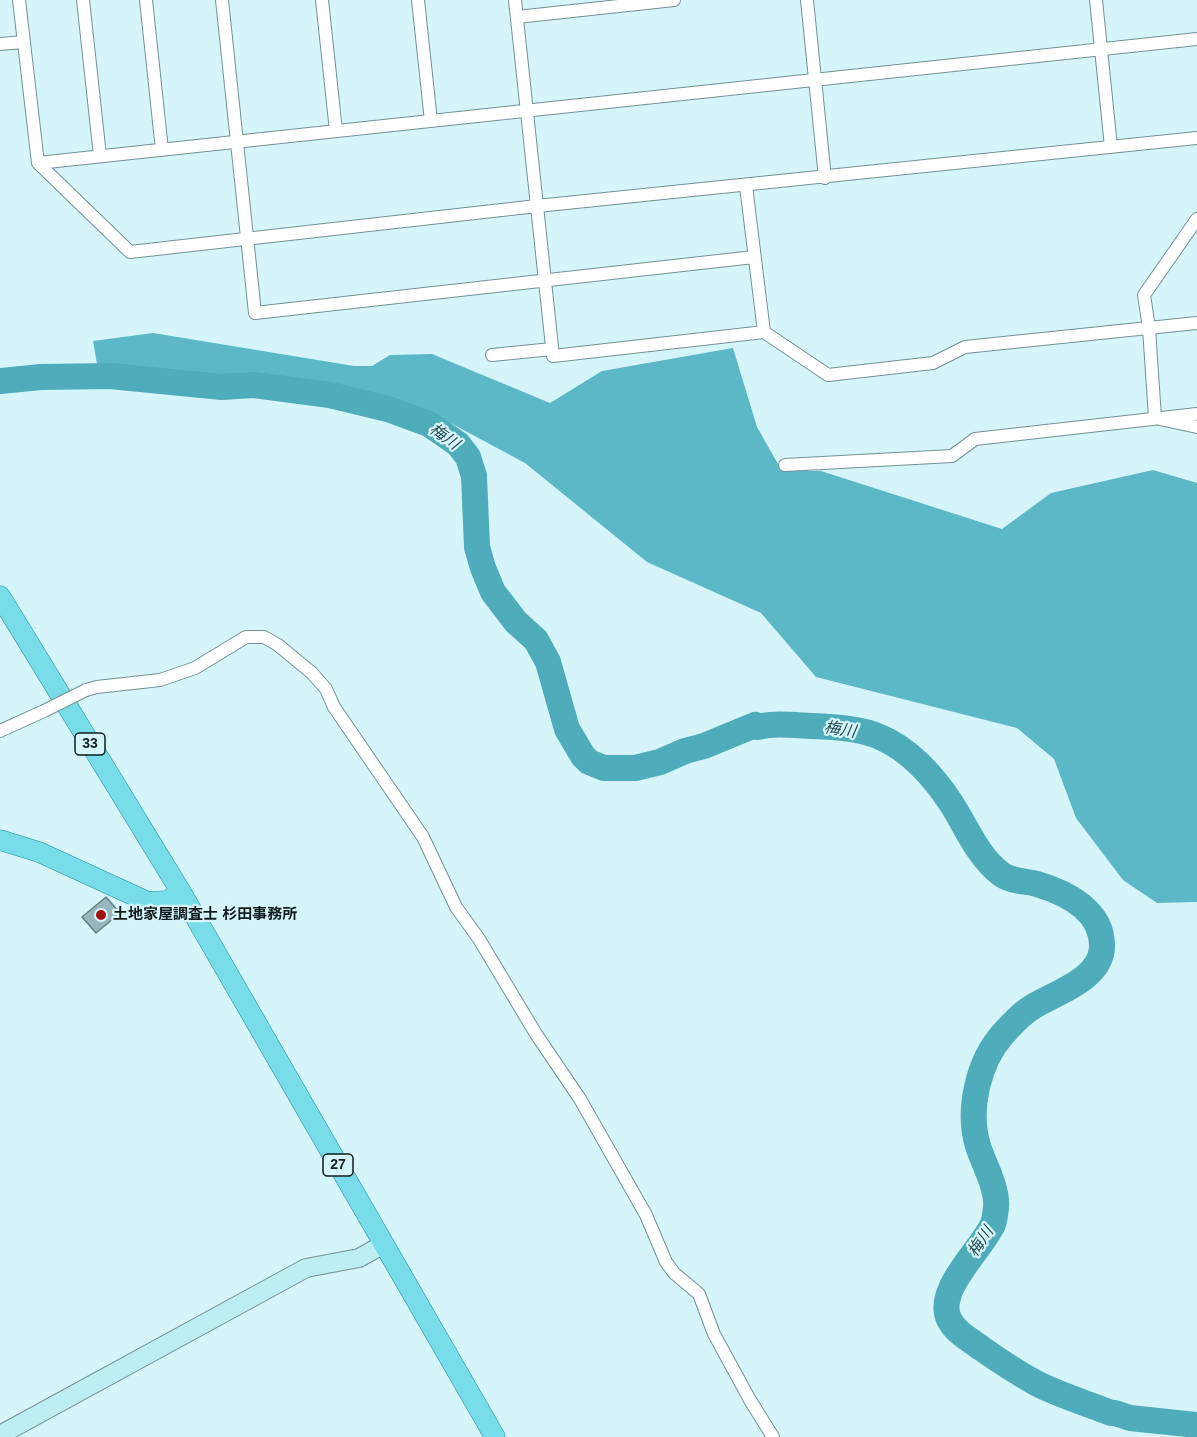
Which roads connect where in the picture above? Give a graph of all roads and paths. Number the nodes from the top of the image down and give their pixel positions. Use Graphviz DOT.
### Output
graph roads {
  1 [pos="19,0"];
  2 [pos="83,0"];
  3 [pos="146,0"];
  4 [pos="222,0"];
  5 [pos="322,0"];
  6 [pos="418,0"];
  7 [pos="515,0"];
  8 [pos="674,0"];
  9 [pos="807,0"];
  10 [pos="1096,0"];
  11 [pos="612,3"];
  12 [pos="517,17"];
  13 [pos="1197,39"];
  14 [pos="24,42"];
  15 [pos="0,45"];
  16 [pos="1101,49"];
  17 [pos="814,80"];
  18 [pos="527,111"];
  19 [pos="431,121"];
  20 [pos="336,131"];
  21 [pos="1197,138"];
  22 [pos="237,142"];
  23 [pos="1111,147"];
  24 [pos="162,150"];
  25 [pos="100,156"];
  26 [pos="38,163"];
  27 [pos="825,178"];
  28 [pos="746,186"];
  29 [pos="537,206"];
  30 [pos="1197,219"];
  31 [pos="1193,231"];
  32 [pos="246,239"];
  33 [pos="754,257"];
  34 [pos="545,280"];
  35 [pos="1197,323"];
  36 [pos="1149,328"];
  37 [pos="764,332"];
  38 [pos="552,349"];
  39 [pos="492,356"];
  40 [pos="1197,414"];
  41 [pos="1155,418"];
  42 [pos="1197,427"];
  43 [pos="785,465"];
  44 [pos="0,596"];
  45 [pos="0,731"];
  46 [pos="0,840"];
  47 [pos="181,892"];
  48 [pos="384,1244"];
  49 [pos="0,1435"];
  50 [pos="495,1437"];
  51 [pos="774,1437"];
  1 -- 14 [label="street"];
  2 -- 25 [label="street"];
  3 -- 24 [label="street"];
  4 -- 22 [label="street"];
  5 -- 20 [label="street"];
  6 -- 19 [label="street"];
  7 -- 12 [label="street"];
  8 -- 11 [label="street"];
  9 -- 17 [label="street"];
  10 -- 16 [label="street"];
  11 -- 12 [label="street"];
  12 -- 18 [label="street"];
  13 -- 16 [label="street"];
  14 -- 15 [label="street"];
  14 -- 26 [label="street"];
  16 -- 17 [label="street"];
  16 -- 23 [label="street"];
  17 -- 18 [label="street"];
  17 -- 27 [label="street"];
  18 -- 19 [label="street"];
  18 -- 29 [label="street"];
  19 -- 20 [label="street"];
  20 -- 22 [label="street"];
  21 -- 23 [label="street"];
  22 -- 24 [label="street"];
  22 -- 32 [label="street"];
  23 -- 27 [label="street"];
  24 -- 25 [label="street"];
  25 -- 26 [label="street"];
  26 -- 32 [label="street"];
  27 -- 28 [label="street"];
  28 -- 29 [label="street"];
  28 -- 33 [label="street"];
  29 -- 32 [label="street"];
  29 -- 34 [label="street"];
  30 -- 31 [label="street"];
  31 -- 36 [label="street"];
  32 -- 34 [label="street"];
  33 -- 34 [label="street"];
  33 -- 37 [label="street"];
  34 -- 38 [label="street"];
  35 -- 36 [label="street"];
  36 -- 37 [label="street"];
  36 -- 41 [label="street"];
  37 -- 38 [label="street"];
  38 -- 39 [label="street"];
  40 -- 41 [label="street"];
  41 -- 42 [label="street"];
  41 -- 43 [label="street"];
  44 -- 47 [label="main road, 33"];
  45 -- 51 [label="street, bridge"];
  46 -- 47 [label="main road"];
  47 -- 48 [label="main road, 27"];
  48 -- 49 [label="street"];
  48 -- 50 [label="main road, 27"];
}
